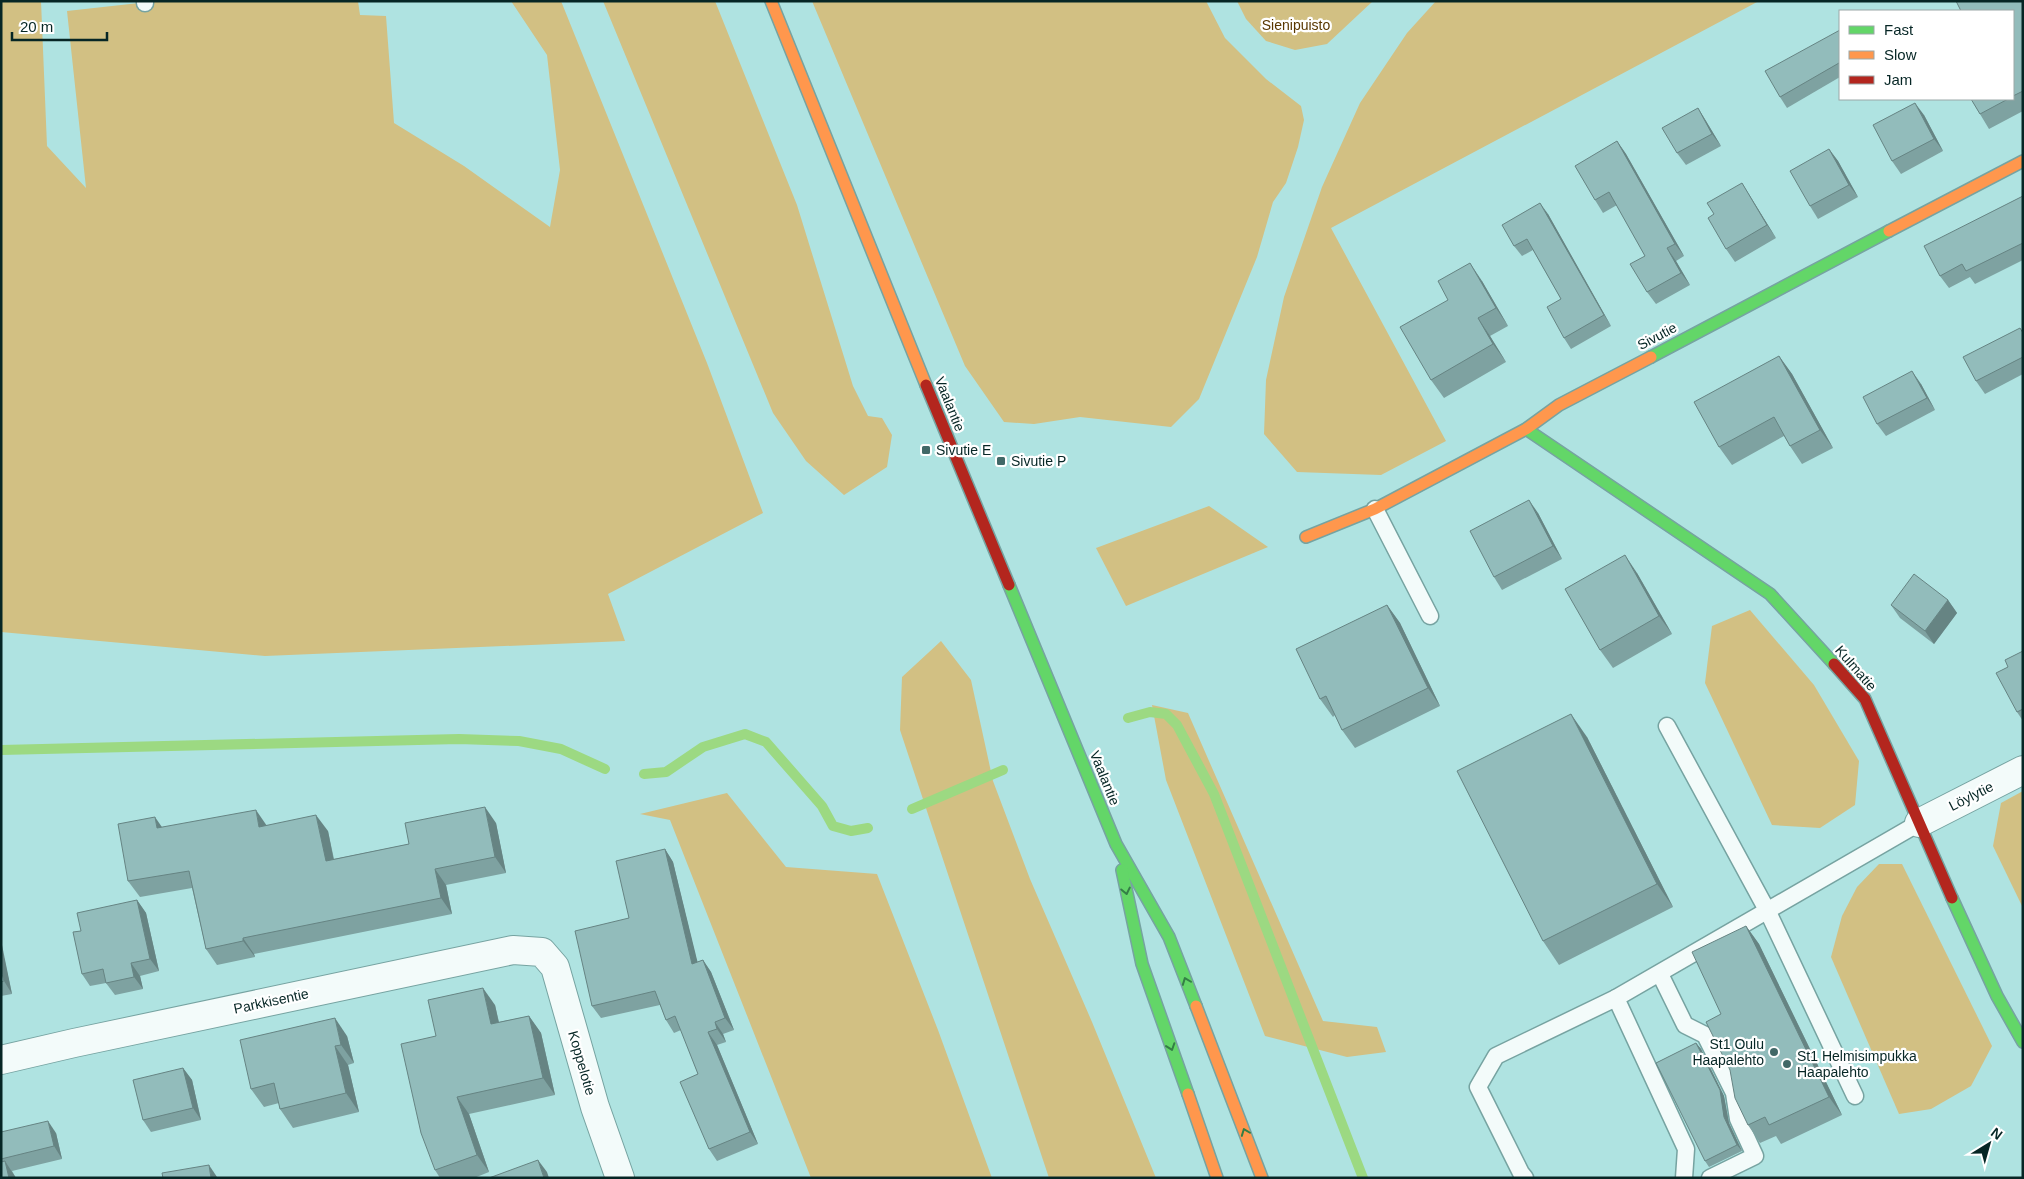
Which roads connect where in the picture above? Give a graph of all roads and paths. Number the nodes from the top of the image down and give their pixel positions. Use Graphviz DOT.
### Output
graph roads {
  1 [pos="772,1"];
  2 [pos="2023,161"];
  3 [pos="1526,429"];
  4 [pos="1375,509"];
  5 [pos="1306,537"];
  6 [pos="1430,616"];
  7 [pos="1666,726"];
  8 [pos="2023,770"];
  9 [pos="1919,823"];
  10 [pos="1116,844"];
  11 [pos="1768,912"];
  12 [pos="542,952"];
  13 [pos="1660,974"];
  14 [pos="1616,998"];
  15 [pos="2023,1042"];
  16 [pos="1,1060"];
  17 [pos="1855,1096"];
  18 [pos="1683,1177"];
  19 [pos="620,1178"];
  20 [pos="1217,1178"];
  21 [pos="1262,1178"];
  22 [pos="1525,1178"];
  23 [pos="1700,1178"];
  24 [pos="1710,1178"];
  1 -- 10 [label="street, Vaalantie"];
  2 -- 3 [label="street, Sivutie"];
  3 -- 4 [label="street, Sivutie"];
  3 -- 9 [label="street, Kulmatie"];
  4 -- 5 [label="street, Sivutie"];
  4 -- 6 [label="lane"];
  7 -- 11 [label="lane"];
  8 -- 9 [label="street, Löylytie"];
  9 -- 11 [label="lane"];
  9 -- 15 [label="street, Kulmatie"];
  10 -- 20 [label="street, Vaalantie, one-way"];
  21 -- 10 [label="street, Vaalantie, one-way"];
  11 -- 13 [label="lane"];
  11 -- 17 [label="lane"];
  12 -- 16 [label="street, Parkkisentie"];
  12 -- 19 [label="street, Koppelotie"];
  13 -- 14 [label="lane"];
  13 -- 24 [label="lane"];
  14 -- 18 [label="lane"];
  14 -- 22 [label="lane"];
  18 -- 23 [label="lane"];
}
